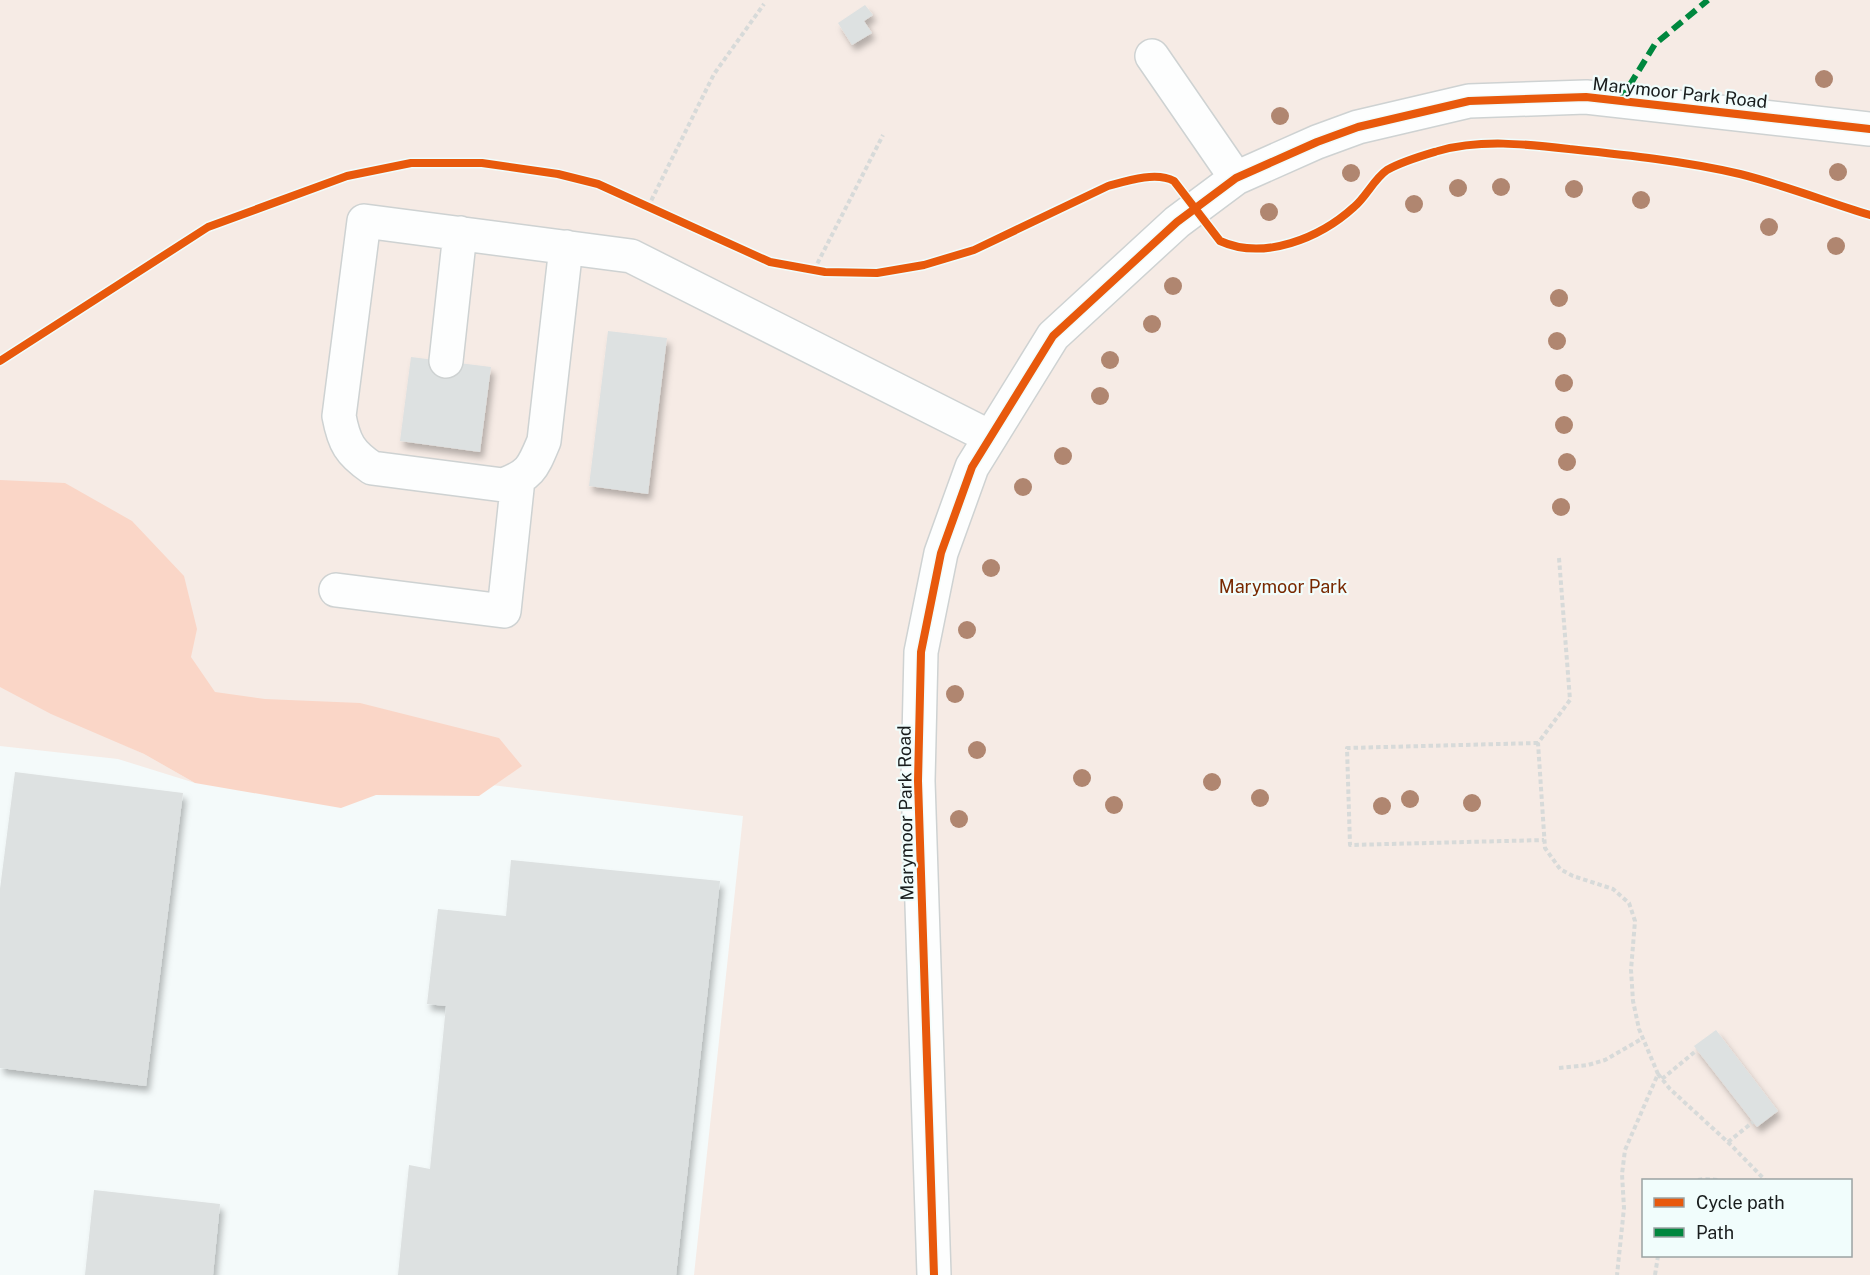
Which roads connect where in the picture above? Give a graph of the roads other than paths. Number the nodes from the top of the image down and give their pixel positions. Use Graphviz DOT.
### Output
graph roads {
  1 [pos="1152,56"];
  2 [pos="1870,129"];
  3 [pos="1236,178"];
  4 [pos="460,233"];
  5 [pos="566,247"];
  6 [pos="446,361"];
  7 [pos="990,437"];
  8 [pos="519,479"];
  9 [pos="336,590"];
  10 [pos="934,1275"];
  1 -- 3 [label="street"];
  2 -- 3 [label="street, Marymoor Park Road"];
  3 -- 7 [label="street, Marymoor Park Road"];
  4 -- 5 [label="street"];
  4 -- 6 [label="street"];
  4 -- 8 [label="street"];
  5 -- 7 [label="street"];
  5 -- 8 [label="street"];
  7 -- 10 [label="street, Marymoor Park Road"];
  8 -- 9 [label="street"];
}
